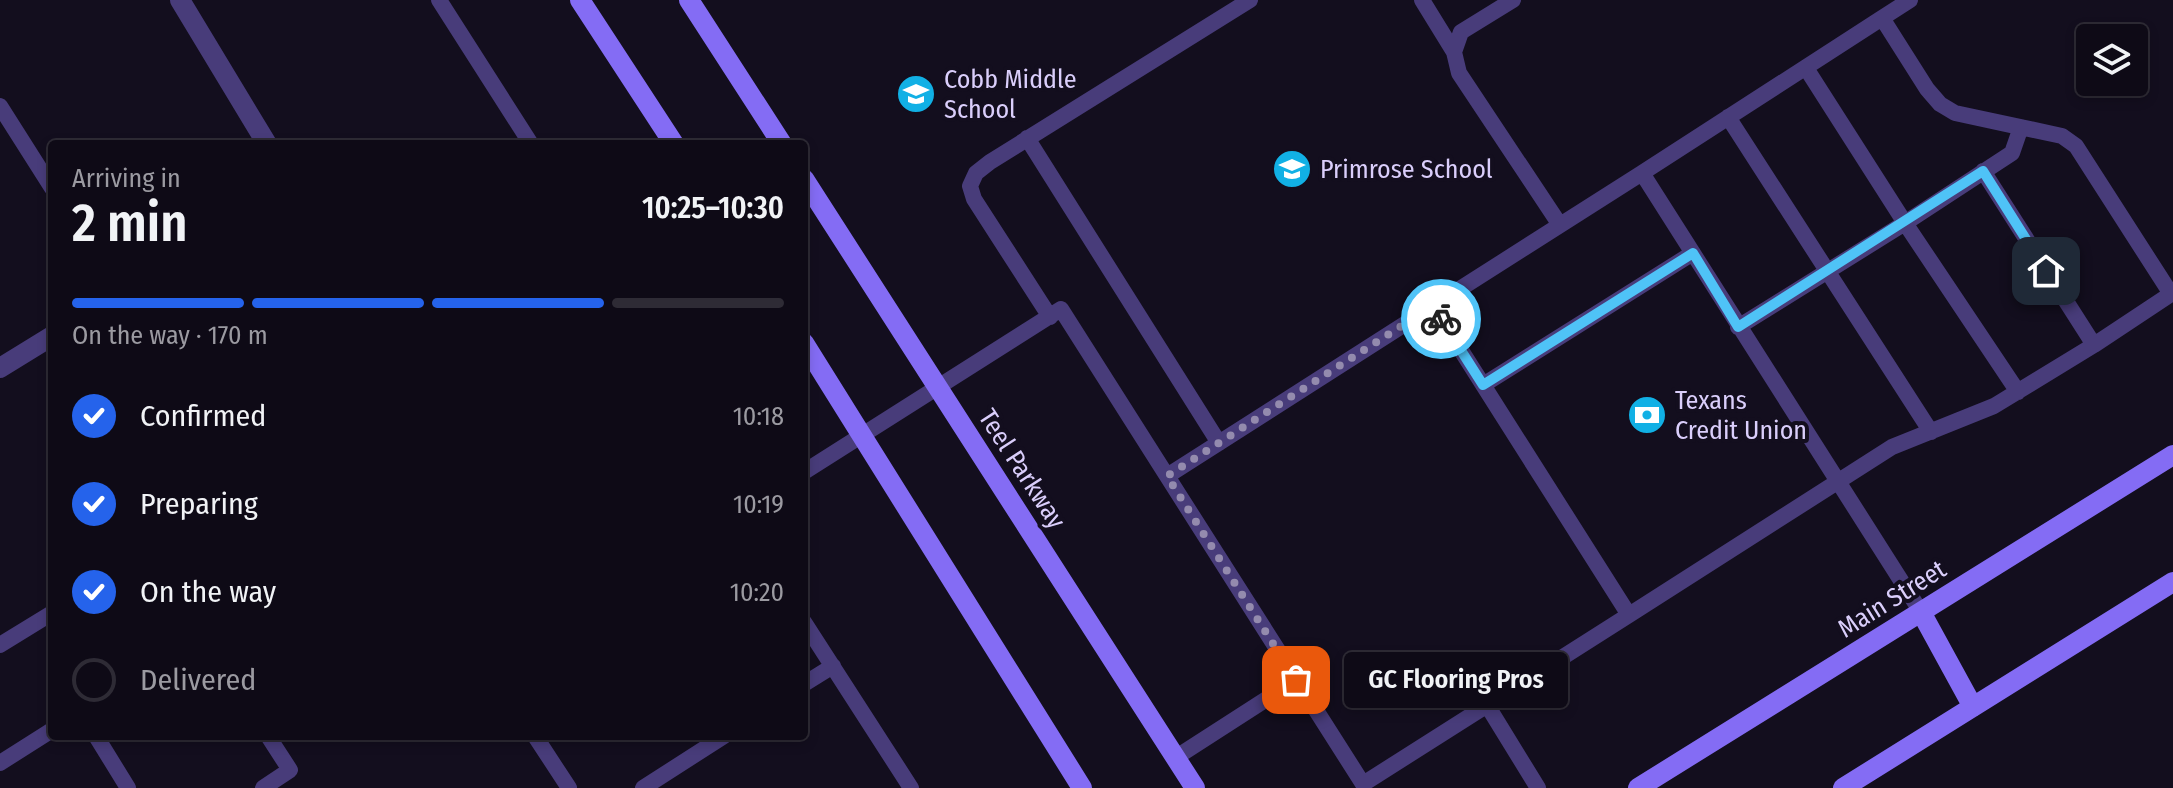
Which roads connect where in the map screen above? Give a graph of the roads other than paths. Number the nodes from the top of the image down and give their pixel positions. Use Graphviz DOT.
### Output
graph roads {
  1 [pos="180,0"];
  2 [pos="439,0"];
  3 [pos="580,0"];
  4 [pos="689,0"];
  5 [pos="1250,0"];
  6 [pos="1422,0"];
  7 [pos="1513,0"];
  8 [pos="1910,0"];
  9 [pos="1882,18"];
  10 [pos="1454,52"];
  11 [pos="1806,68"];
  12 [pos="0,106"];
  13 [pos="1728,117"];
  14 [pos="2021,127"];
  15 [pos="1027,138"];
  16 [pos="265,140"];
  17 [pos="528,140"];
  18 [pos="671,140"];
  19 [pos="779,140"];
  20 [pos="1983,171"];
  21 [pos="1642,173"];
  22 [pos="48,182"];
  23 [pos="808,185"];
  24 [pos="1905,223"];
  25 [pos="1560,225"];
  26 [pos="1693,253"];
  27 [pos="1827,271"];
  28 [pos="2172,294"];
  29 [pos="1433,306"];
  30 [pos="1050,317"];
  31 [pos="1738,327"];
  32 [pos="48,338"];
  33 [pos="2094,345"];
  34 [pos="808,349"];
  35 [pos="0,368"];
  36 [pos="1483,385"];
  37 [pos="939,388"];
  38 [pos="2018,392"];
  39 [pos="1931,432"];
  40 [pos="862,436"];
  41 [pos="1219,443"];
  42 [pos="2173,455"];
  43 [pos="808,470"];
  44 [pos="1167,476"];
  45 [pos="1837,480"];
  46 [pos="2173,582"];
  47 [pos="1921,612"];
  48 [pos="48,615"];
  49 [pos="1629,615"];
  50 [pos="808,628"];
  51 [pos="0,645"];
  52 [pos="833,666"];
  53 [pos="1296,680"];
  54 [pos="808,682"];
  55 [pos="1487,705"];
  56 [pos="1973,707"];
  57 [pos="48,733"];
  58 [pos="98,740"];
  59 [pos="271,740"];
  60 [pos="538,740"];
  61 [pos="718,740"];
  62 [pos="1175,758"];
  63 [pos="0,763"];
  64 [pos="128,788"];
  65 [pos="263,788"];
  66 [pos="569,788"];
  67 [pos="643,788"];
  68 [pos="911,788"];
  69 [pos="1082,788"];
  70 [pos="1195,788"];
  71 [pos="1538,788"];
  72 [pos="1638,788"];
  73 [pos="1843,788"];
  1 -- 16 [label="street"];
  2 -- 17 [label="lane"];
  3 -- 18 [label="main road"];
  4 -- 19 [label="main road"];
  5 -- 15 [label="lane"];
  6 -- 10 [label="lane"];
  7 -- 10 [label="lane"];
  8 -- 9 [label="lane"];
  9 -- 11 [label="lane"];
  9 -- 14 [label="lane"];
  10 -- 25 [label="lane"];
  11 -- 13 [label="lane"];
  11 -- 24 [label="lane"];
  12 -- 22 [label="lane"];
  13 -- 21 [label="lane"];
  13 -- 27 [label="lane"];
  14 -- 20 [label="lane"];
  14 -- 28 [label="lane"];
  15 -- 30 [label="lane"];
  15 -- 41 [label="lane"];
  20 -- 24 [label="lane"];
  20 -- 33 [label="lane"];
  21 -- 25 [label="lane"];
  21 -- 26 [label="lane"];
  23 -- 37 [label="main road, Teel Parkway"];
  24 -- 27 [label="lane"];
  24 -- 38 [label="lane"];
  25 -- 29 [label="lane"];
  26 -- 31 [label="lane"];
  26 -- 36 [label="lane"];
  27 -- 31 [label="lane"];
  27 -- 39 [label="lane"];
  28 -- 33 [label="lane"];
  29 -- 36 [label="lane"];
  29 -- 41 [label="lane"];
  30 -- 37 [label="lane"];
  30 -- 44 [label="lane"];
  31 -- 45 [label="lane"];
  32 -- 35 [label="street"];
  33 -- 38 [label="lane"];
  34 -- 40 [label="main road"];
  36 -- 49 [label="lane"];
  37 -- 40 [label="lane"];
  37 -- 62 [label="main road, Teel Parkway"];
  38 -- 39 [label="lane"];
  39 -- 45 [label="lane"];
  40 -- 43 [label="lane"];
  40 -- 69 [label="main road"];
  41 -- 44 [label="lane"];
  42 -- 47 [label="main road, Main Street"];
  44 -- 53 [label="lane"];
  45 -- 47 [label="lane"];
  45 -- 49 [label="lane"];
  46 -- 56 [label="main road"];
  47 -- 56 [label="main road"];
  47 -- 72 [label="main road, Main Street"];
  48 -- 51 [label="lane"];
  49 -- 55 [label="lane"];
  50 -- 52 [label="lane"];
  52 -- 54 [label="lane"];
  52 -- 68 [label="lane"];
  53 -- 55 [label="lane"];
  53 -- 62 [label="lane"];
  55 -- 71 [label="lane"];
  56 -- 73 [label="main road"];
  57 -- 63 [label="lane"];
  58 -- 64 [label="lane"];
  59 -- 65 [label="lane"];
  60 -- 66 [label="lane"];
  61 -- 67 [label="lane"];
  62 -- 70 [label="main road, Teel Parkway"];
}
